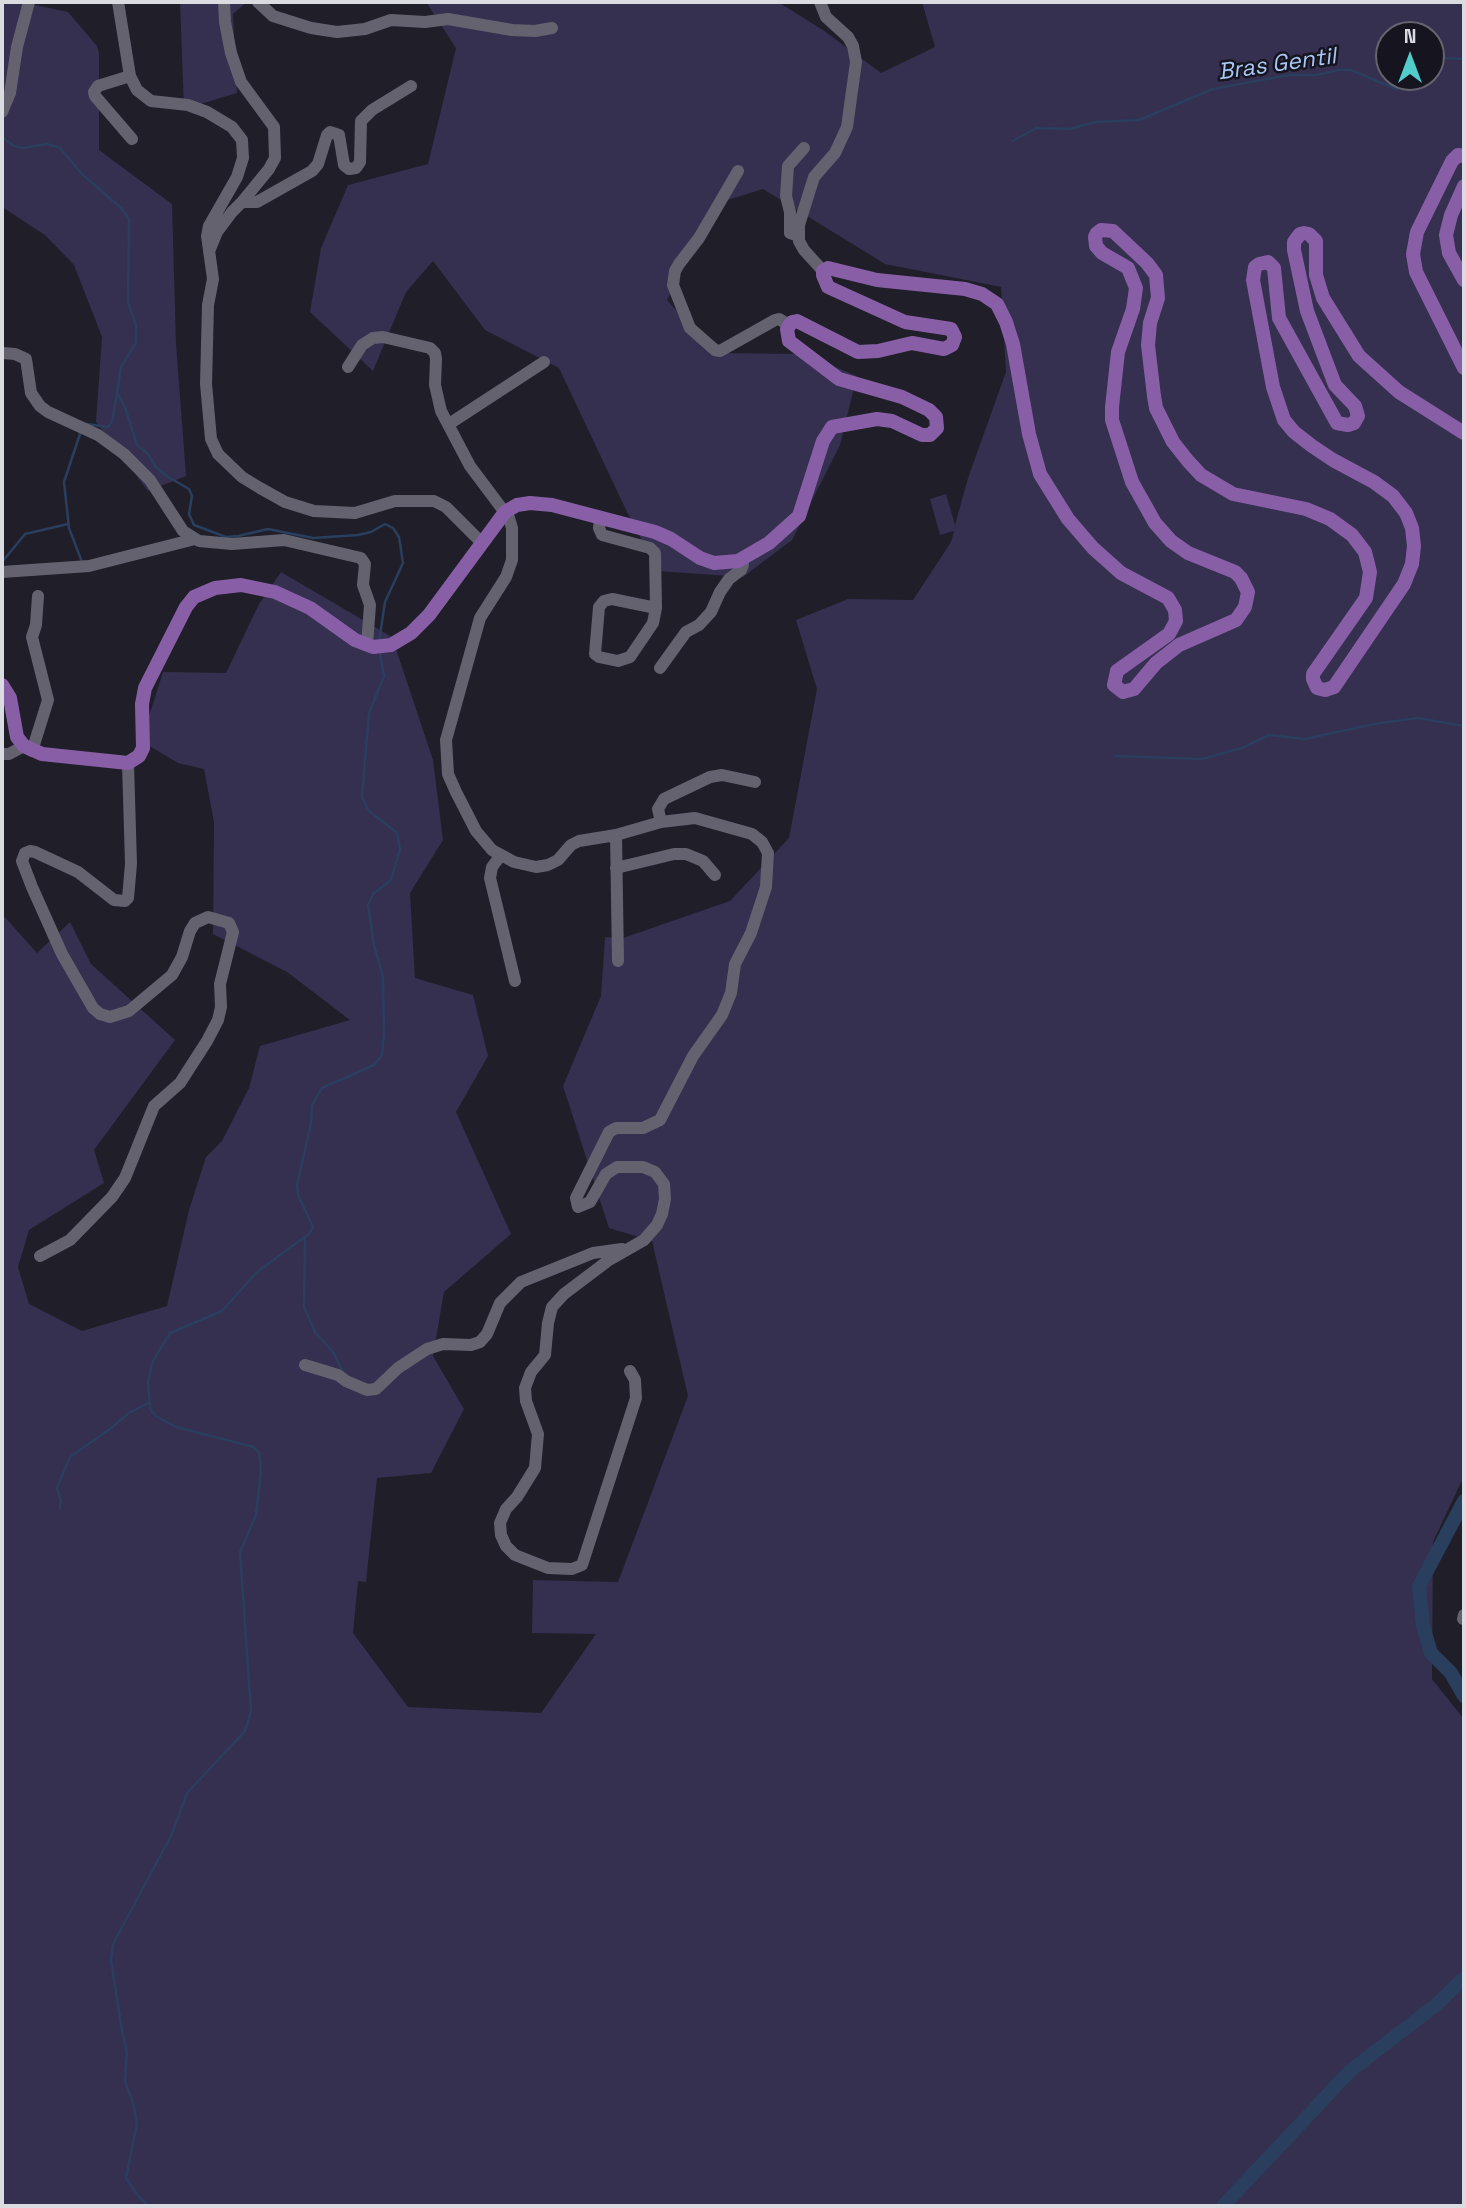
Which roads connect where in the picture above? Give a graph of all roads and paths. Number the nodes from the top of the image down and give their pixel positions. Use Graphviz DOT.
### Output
graph roads {
  1 [pos="29,2"];
  2 [pos="118,2"];
  3 [pos="224,2"];
  4 [pos="258,2"];
  5 [pos="820,2"];
  6 [pos="552,28"];
  7 [pos="130,76"];
  8 [pos="411,86"];
  9 [pos="2,112"];
  10 [pos="132,139"];
  11 [pos="804,148"];
  12 [pos="1464,156"];
  13 [pos="738,171"];
  14 [pos="1464,187"];
  15 [pos="242,202"];
  16 [pos="799,236"];
  17 [pos="210,250"];
  18 [pos="823,271"];
  19 [pos="1464,280"];
  20 [pos="789,325"];
  21 [pos="2,352"];
  22 [pos="544,362"];
  23 [pos="348,367"];
  24 [pos="1464,368"];
  25 [pos="449,424"];
  26 [pos="1464,433"];
  27 [pos="505,512"];
  28 [pos="600,518"];
  29 [pos="195,539"];
  30 [pos="482,543"];
  31 [pos="741,559"];
  32 [pos="2,572"];
  33 [pos="38,596"];
  34 [pos="656,608"];
  35 [pos="375,646"];
  36 [pos="660,668"];
  37 [pos="2,685"];
  38 [pos="28,748"];
  39 [pos="2,754"];
  40 [pos="128,763"];
  41 [pos="755,782"];
  42 [pos="661,822"];
  43 [pos="616,835"];
  44 [pos="501,855"];
  45 [pos="616,867"];
  46 [pos="715,875"];
  47 [pos="618,961"];
  48 [pos="515,981"];
  49 [pos="629,1247"];
  50 [pos="40,1256"];
  51 [pos="305,1365"];
  52 [pos="630,1371"];
  1 -- 9 [label="street"];
  2 -- 7 [label="street"];
  3 -- 15 [label="street"];
  4 -- 6 [label="street"];
  5 -- 16 [label="street"];
  7 -- 10 [label="street"];
  7 -- 17 [label="street"];
  8 -- 15 [label="street"];
  11 -- 16 [label="street"];
  12 -- 24 [label="main road"];
  13 -- 20 [label="street"];
  14 -- 19 [label="main road"];
  15 -- 17 [label="street"];
  16 -- 18 [label="street"];
  17 -- 30 [label="street"];
  18 -- 20 [label="main road"];
  18 -- 26 [label="main road"];
  20 -- 31 [label="main road"];
  21 -- 29 [label="street"];
  22 -- 25 [label="street"];
  23 -- 25 [label="street"];
  25 -- 27 [label="street"];
  27 -- 28 [label="main road"];
  27 -- 30 [label="main road"];
  27 -- 44 [label="street"];
  28 -- 31 [label="main road"];
  28 -- 34 [label="street"];
  29 -- 32 [label="street"];
  29 -- 35 [label="street"];
  30 -- 35 [label="main road"];
  31 -- 36 [label="street"];
  33 -- 38 [label="street"];
  34 -- 34 [label="street"];
  35 -- 40 [label="main road"];
  37 -- 38 [label="main road"];
  38 -- 39 [label="street"];
  38 -- 40 [label="main road"];
  40 -- 50 [label="street"];
  41 -- 42 [label="street"];
  42 -- 43 [label="street"];
  42 -- 49 [label="street"];
  43 -- 44 [label="street"];
  43 -- 45 [label="street"];
  44 -- 48 [label="street"];
  45 -- 46 [label="street"];
  45 -- 47 [label="street"];
  49 -- 51 [label="street"];
  49 -- 52 [label="street"];
}
